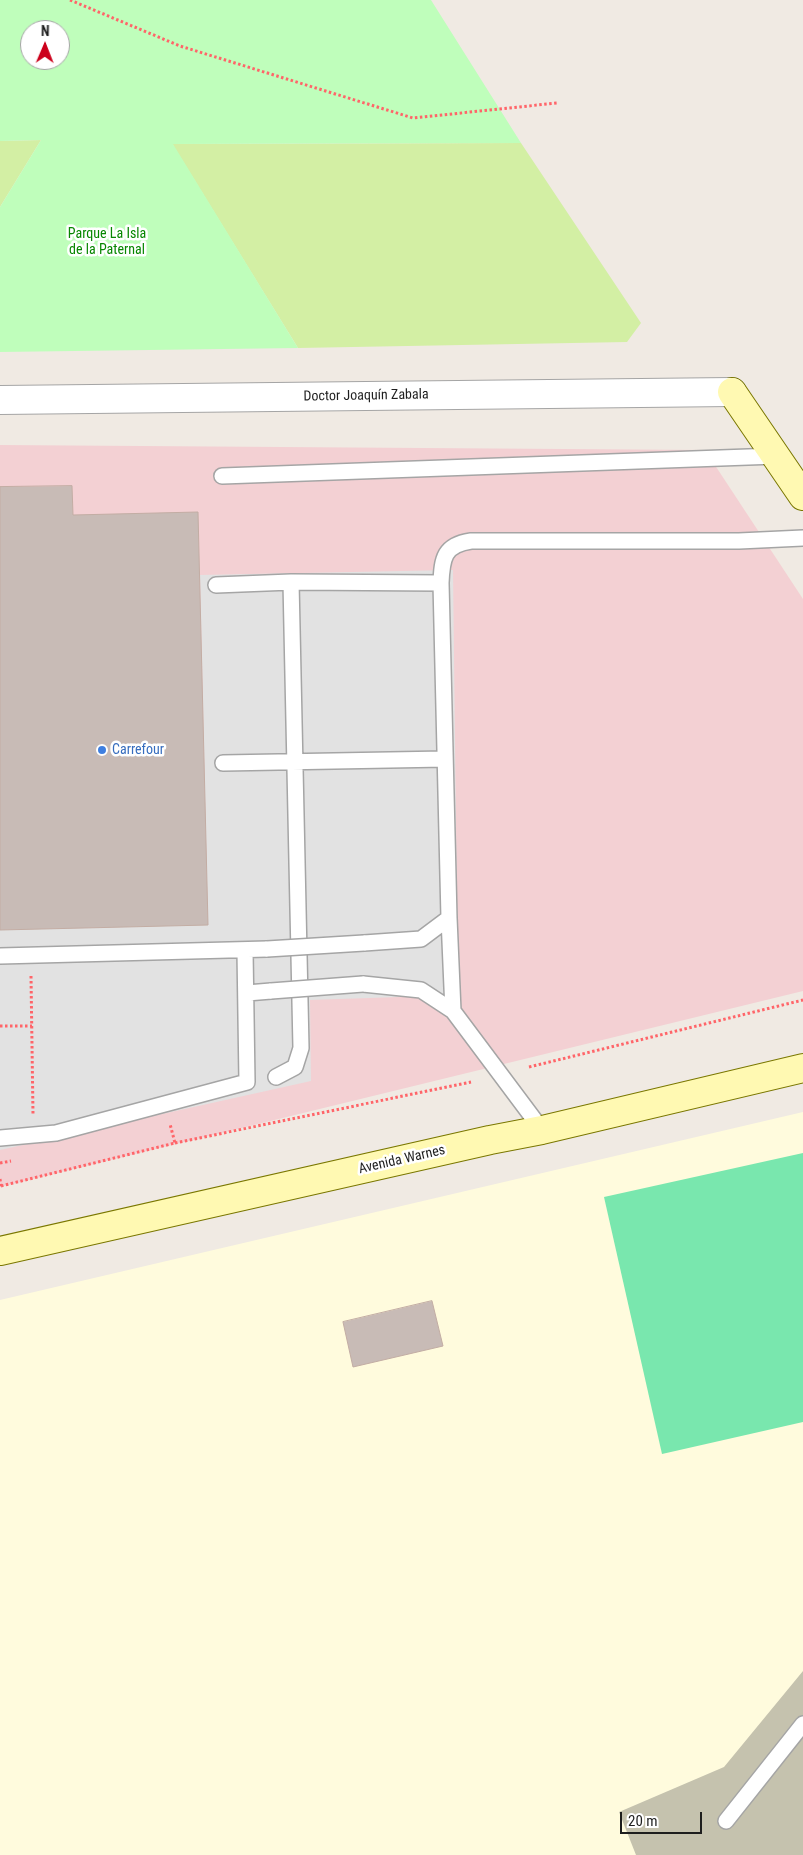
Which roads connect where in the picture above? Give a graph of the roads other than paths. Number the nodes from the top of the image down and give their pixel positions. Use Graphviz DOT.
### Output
graph roads {
  1 [pos="732,392"];
  2 [pos="0,400"];
  3 [pos="776,456"];
  4 [pos="222,476"];
  5 [pos="803,496"];
  6 [pos="803,538"];
  7 [pos="291,582"];
  8 [pos="441,583"];
  9 [pos="216,585"];
  10 [pos="445,759"];
  11 [pos="295,762"];
  12 [pos="223,763"];
  13 [pos="448,918"];
  14 [pos="245,951"];
  15 [pos="0,956"];
  16 [pos="247,993"];
  17 [pos="453,1011"];
  18 [pos="803,1068"];
  19 [pos="276,1077"];
  20 [pos="542,1130"];
  21 [pos="0,1138"];
  22 [pos="0,1251"];
  23 [pos="803,1724"];
  24 [pos="726,1821"];
  1 -- 2 [label="street, Doctor Joaquín Zabala"];
  1 -- 3 [label="main road"];
  3 -- 4 [label="lane"];
  3 -- 5 [label="main road"];
  6 -- 8 [label="lane"];
  7 -- 8 [label="lane"];
  7 -- 9 [label="lane"];
  7 -- 11 [label="lane"];
  8 -- 10 [label="lane"];
  10 -- 11 [label="lane"];
  10 -- 13 [label="lane"];
  11 -- 12 [label="lane"];
  11 -- 19 [label="lane"];
  13 -- 14 [label="lane, bridge"];
  13 -- 17 [label="lane"];
  14 -- 15 [label="lane"];
  14 -- 16 [label="lane"];
  16 -- 17 [label="lane, bridge"];
  16 -- 21 [label="lane"];
  17 -- 20 [label="lane"];
  18 -- 20 [label="main road, Avenida Warnes"];
  20 -- 22 [label="main road, Avenida Warnes"];
  23 -- 24 [label="lane"];
}
